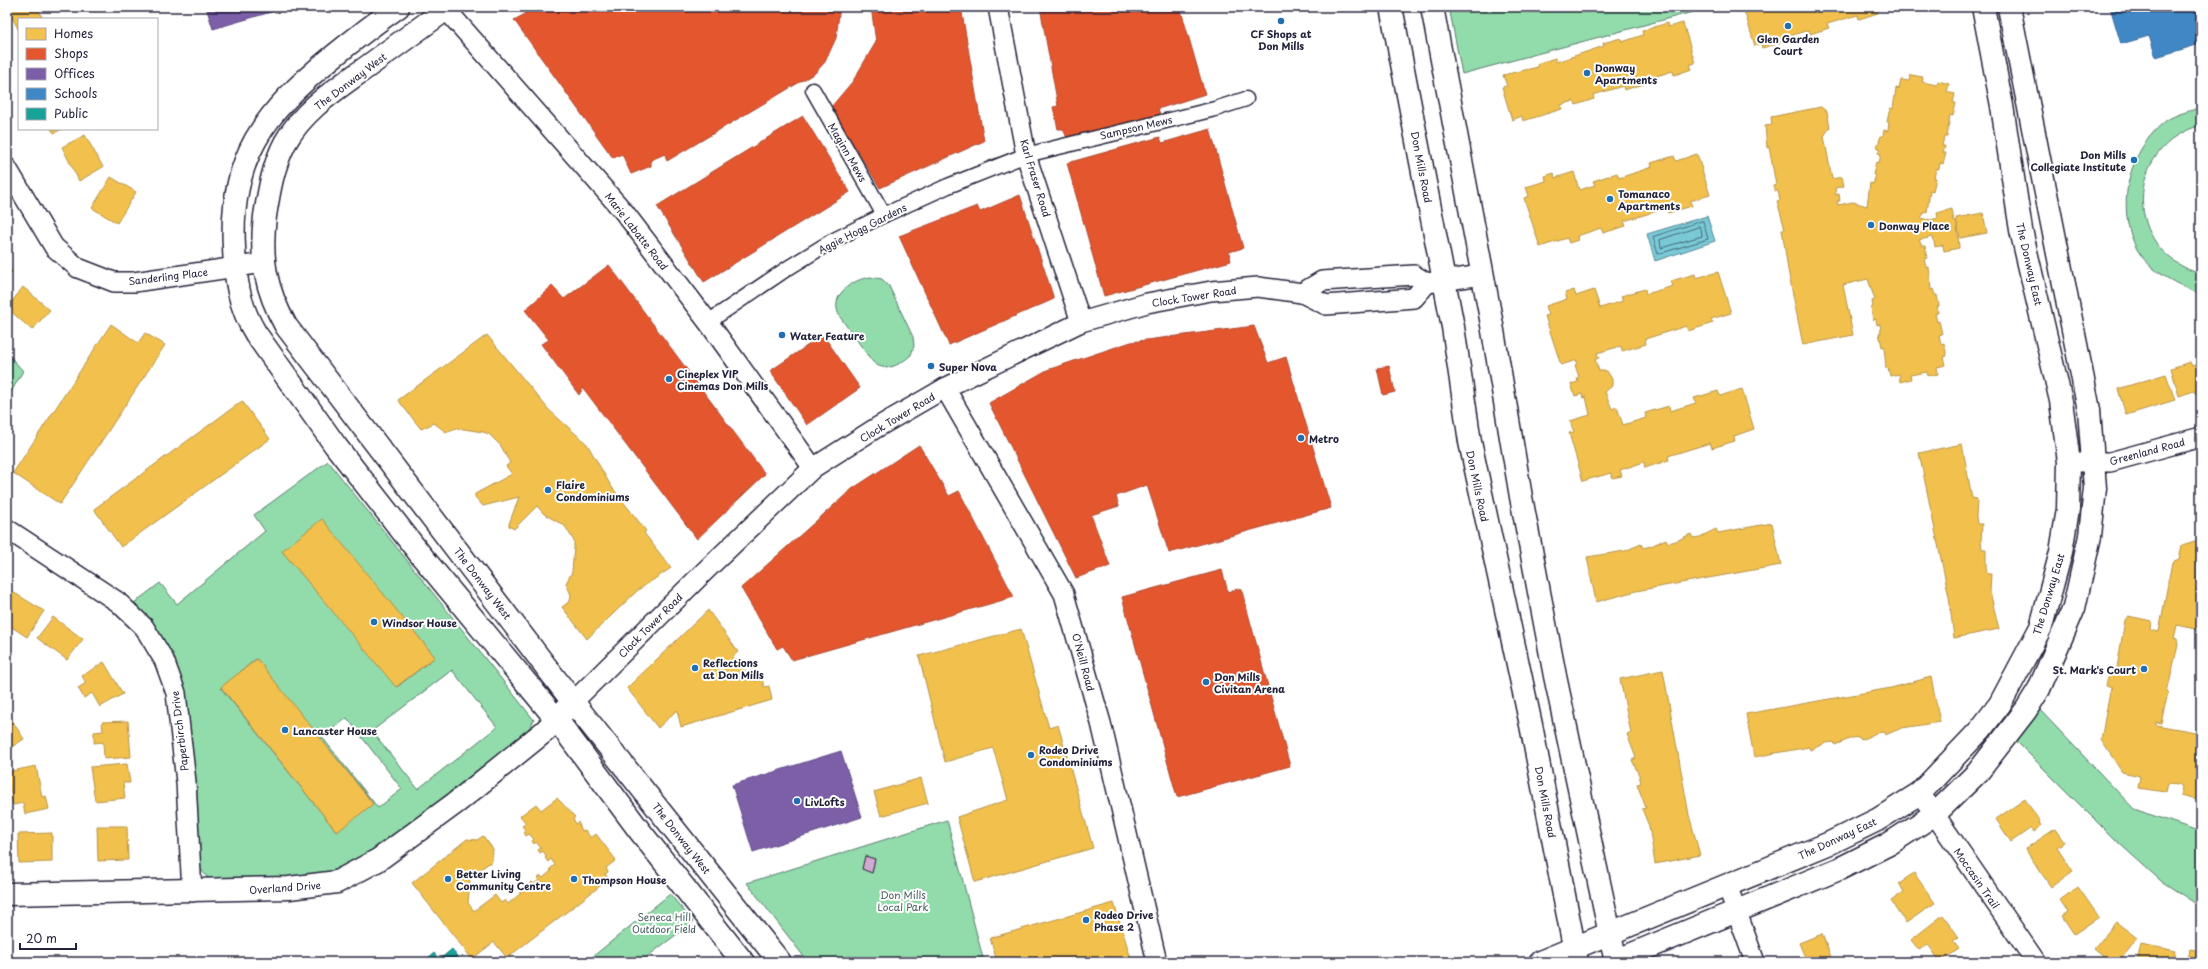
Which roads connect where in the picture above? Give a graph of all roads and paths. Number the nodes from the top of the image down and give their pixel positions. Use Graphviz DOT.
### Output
graph roads {
  1 [pos="398,7"];
  2 [pos="998,7"];
  3 [pos="1391,7"];
  4 [pos="1432,7"];
  5 [pos="1983,7"];
  6 [pos="2009,7"];
  7 [pos="447,8"];
  8 [pos="813,90"];
  9 [pos="1246,99"];
  10 [pos="1026,155"];
  11 [pos="2042,166"];
  12 [pos="7,168"];
  13 [pos="2013,170"];
  14 [pos="242,172"];
  15 [pos="273,173"];
  16 [pos="884,215"];
  17 [pos="263,263"];
  18 [pos="235,267"];
  19 [pos="1482,275"];
  20 [pos="1436,282"];
  21 [pos="708,322"];
  22 [pos="1081,322"];
  23 [pos="2077,348"];
  24 [pos="2051,353"];
  25 [pos="945,388"];
  26 [pos="362,424"];
  27 [pos="2201,437"];
  28 [pos="335,445"];
  29 [pos="2069,462"];
  30 [pos="2094,463"];
  31 [pos="814,468"];
  32 [pos="7,529"];
  33 [pos="2015,678"];
  34 [pos="2039,689"];
  35 [pos="573,702"];
  36 [pos="557,720"];
  37 [pos="1920,793"];
  38 [pos="1935,814"];
  39 [pos="690,848"];
  40 [pos="668,865"];
  41 [pos="1726,885"];
  42 [pos="192,892"];
  43 [pos="7,894"];
  44 [pos="1736,911"];
  45 [pos="1610,933"];
  46 [pos="1575,956"];
  47 [pos="744,962"];
  48 [pos="780,962"];
  49 [pos="1158,962"];
  50 [pos="1540,962"];
  51 [pos="1615,962"];
  52 [pos="1755,962"];
  53 [pos="2036,962"];
  1 -- 14 [label="street"];
  2 -- 10 [label="street, Karl Fraser Road"];
  3 -- 20 [label="street, Don Mills Road"];
  4 -- 19 [label="street"];
  5 -- 13 [label="street, The Donway East"];
  6 -- 11 [label="street"];
  7 -- 15 [label="street, The Donway West"];
  7 -- 21 [label="street, Marie Labatte Road"];
  8 -- 16 [label="street, Maginn Mews"];
  9 -- 10 [label="street, Sampson Mews"];
  10 -- 16 [label="street, Aggie Hogg Gardens"];
  10 -- 22 [label="street, Karl Fraser Road"];
  11 -- 13 [label="street"];
  11 -- 23 [label="street"];
  12 -- 18 [label="street, Sanderling Place"];
  13 -- 24 [label="street, The Donway East"];
  14 -- 15 [label="street"];
  14 -- 18 [label="street"];
  15 -- 17 [label="street, The Donway West"];
  16 -- 21 [label="street, Aggie Hogg Gardens"];
  17 -- 18 [label="street, Sanderling Place"];
  17 -- 26 [label="street, The Donway West"];
  18 -- 28 [label="street"];
  19 -- 20 [label="street"];
  19 -- 45 [label="street"];
  20 -- 22 [label="street, Clock Tower Road"];
  20 -- 46 [label="street, Don Mills Road"];
  21 -- 31 [label="street, Marie Labatte Road"];
  22 -- 25 [label="street, Clock Tower Road"];
  23 -- 24 [label="street"];
  23 -- 30 [label="street"];
  24 -- 29 [label="street, The Donway East"];
  25 -- 31 [label="street, Clock Tower Road"];
  25 -- 49 [label="street, O'Neill Road"];
  26 -- 28 [label="street"];
  26 -- 35 [label="street, The Donway West"];
  27 -- 30 [label="street, Greenland Road"];
  28 -- 36 [label="street"];
  29 -- 30 [label="street, Greenland Road"];
  29 -- 33 [label="street, The Donway East"];
  30 -- 34 [label="street"];
  31 -- 35 [label="street, Clock Tower Road"];
  32 -- 42 [label="street, Paperbirch Drive"];
  33 -- 34 [label="street"];
  33 -- 37 [label="street, The Donway East"];
  34 -- 38 [label="street"];
  35 -- 36 [label="street, Overland Drive"];
  35 -- 39 [label="street, The Donway West"];
  36 -- 40 [label="street"];
  36 -- 42 [label="street, Overland Drive"];
  37 -- 38 [label="street, Moccasin Trail"];
  37 -- 41 [label="street, The Donway East"];
  38 -- 44 [label="street"];
  38 -- 53 [label="street, Moccasin Trail"];
  39 -- 40 [label="street"];
  39 -- 48 [label="street, The Donway West"];
  40 -- 47 [label="street"];
  41 -- 44 [label="street"];
  41 -- 45 [label="street, The Donway East"];
  42 -- 43 [label="street, Overland Drive"];
  44 -- 51 [label="street"];
  44 -- 52 [label="street"];
  45 -- 46 [label="street, The Donway East"];
  45 -- 51 [label="street"];
  46 -- 50 [label="street"];
}
